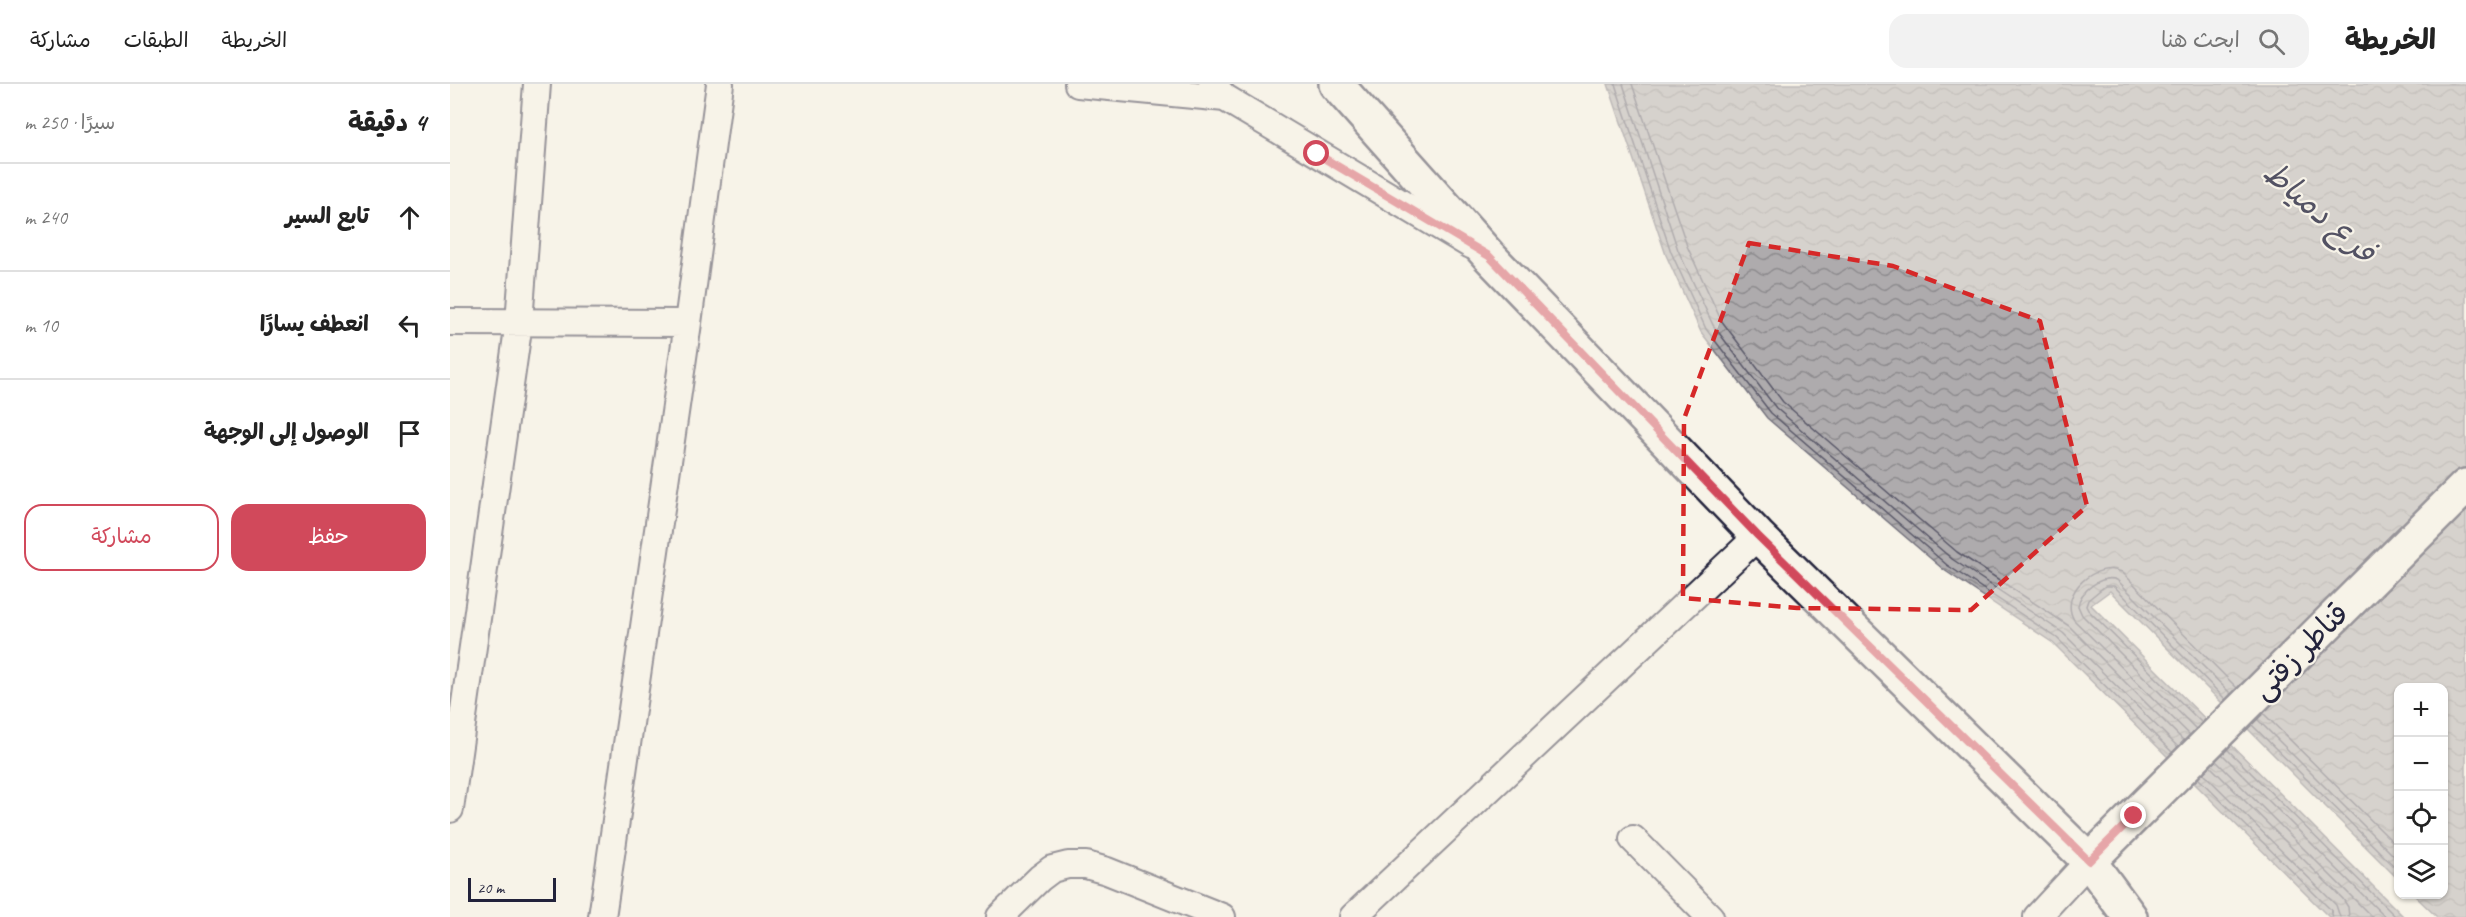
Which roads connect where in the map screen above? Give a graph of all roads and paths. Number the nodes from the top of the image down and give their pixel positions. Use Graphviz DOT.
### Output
graph roads {
  1 [pos="537,84"];
  2 [pos="720,84"];
  3 [pos="1078,84"];
  4 [pos="1336,84"];
  5 [pos="1219,91"];
  6 [pos="1489,256"];
  7 [pos="450,322"];
  8 [pos="519,322"];
  9 [pos="688,323"];
  10 [pos="2466,486"];
  11 [pos="1758,536"];
  12 [pos="450,809"];
  13 [pos="1633,839"];
  14 [pos="2089,861"];
  15 [pos="602,917"];
  16 [pos="1000,917"];
  17 [pos="1222,917"];
  18 [pos="1353,917"];
  19 [pos="1710,917"];
  20 [pos="2037,917"];
  21 [pos="2130,917"];
  1 -- 8 [label="street"];
  2 -- 9 [label="street"];
  3 -- 5 [label="street"];
  4 -- 6 [label="street"];
  5 -- 6 [label="street"];
  6 -- 11 [label="street"];
  7 -- 8 [label="street"];
  8 -- 9 [label="street"];
  8 -- 12 [label="street"];
  9 -- 15 [label="street"];
  10 -- 14 [label="street, قناطر زفتى"];
  11 -- 14 [label="street"];
  11 -- 18 [label="street"];
  13 -- 19 [label="street"];
  14 -- 20 [label="street"];
  14 -- 21 [label="street"];
  16 -- 17 [label="street"];
}
